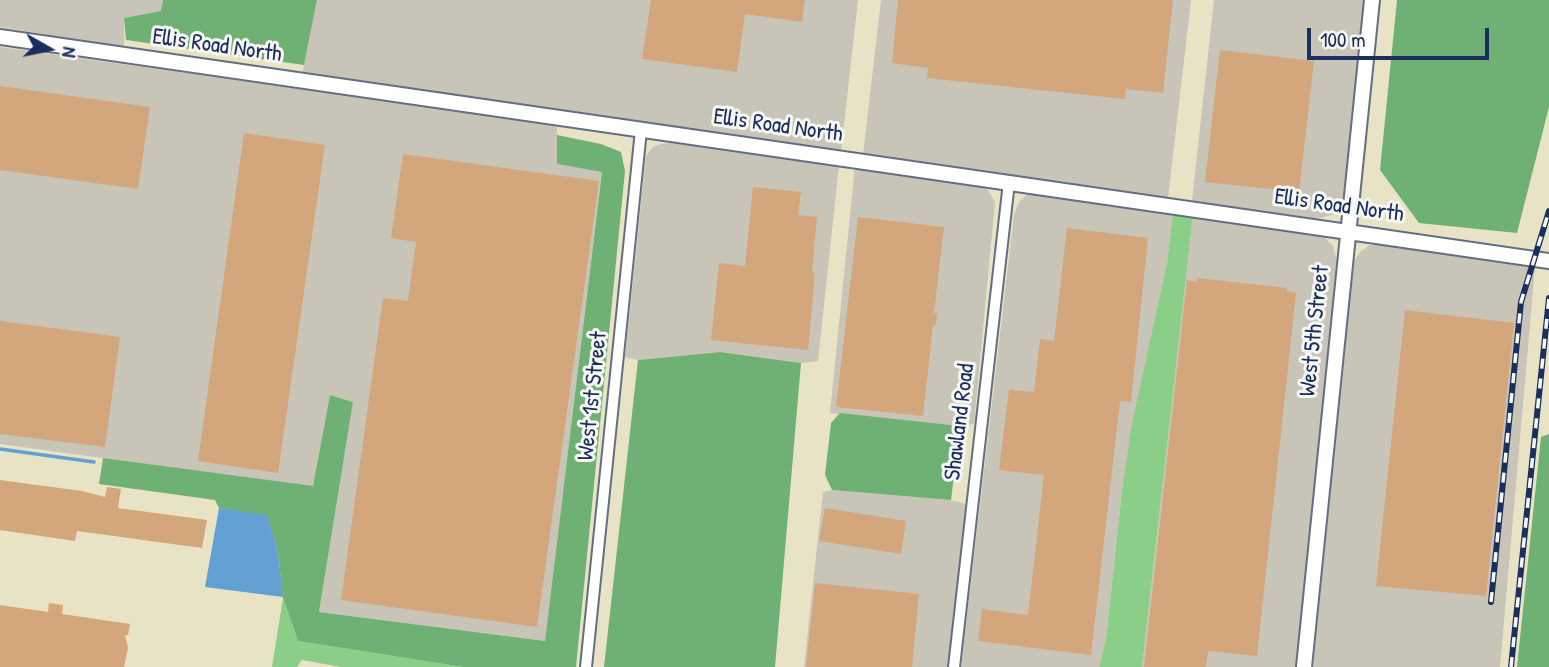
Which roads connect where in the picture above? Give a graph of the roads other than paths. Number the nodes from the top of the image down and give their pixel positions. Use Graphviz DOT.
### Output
graph roads {
  1 [pos="1372,0"];
  2 [pos="0,37"];
  3 [pos="641,130"];
  4 [pos="1009,182"];
  5 [pos="1349,230"];
  6 [pos="1549,261"];
  7 [pos="586,667"];
  8 [pos="954,667"];
  9 [pos="1304,667"];
  1 -- 5 [label="street, West 5th Street"];
  2 -- 3 [label="street, Ellis Road North"];
  3 -- 4 [label="street, Ellis Road North"];
  3 -- 7 [label="street, West 1st Street"];
  4 -- 5 [label="street, Ellis Road North"];
  4 -- 8 [label="street, Shawland Road"];
  5 -- 6 [label="street, Ellis Road North"];
  5 -- 9 [label="street, West 5th Street"];
}
